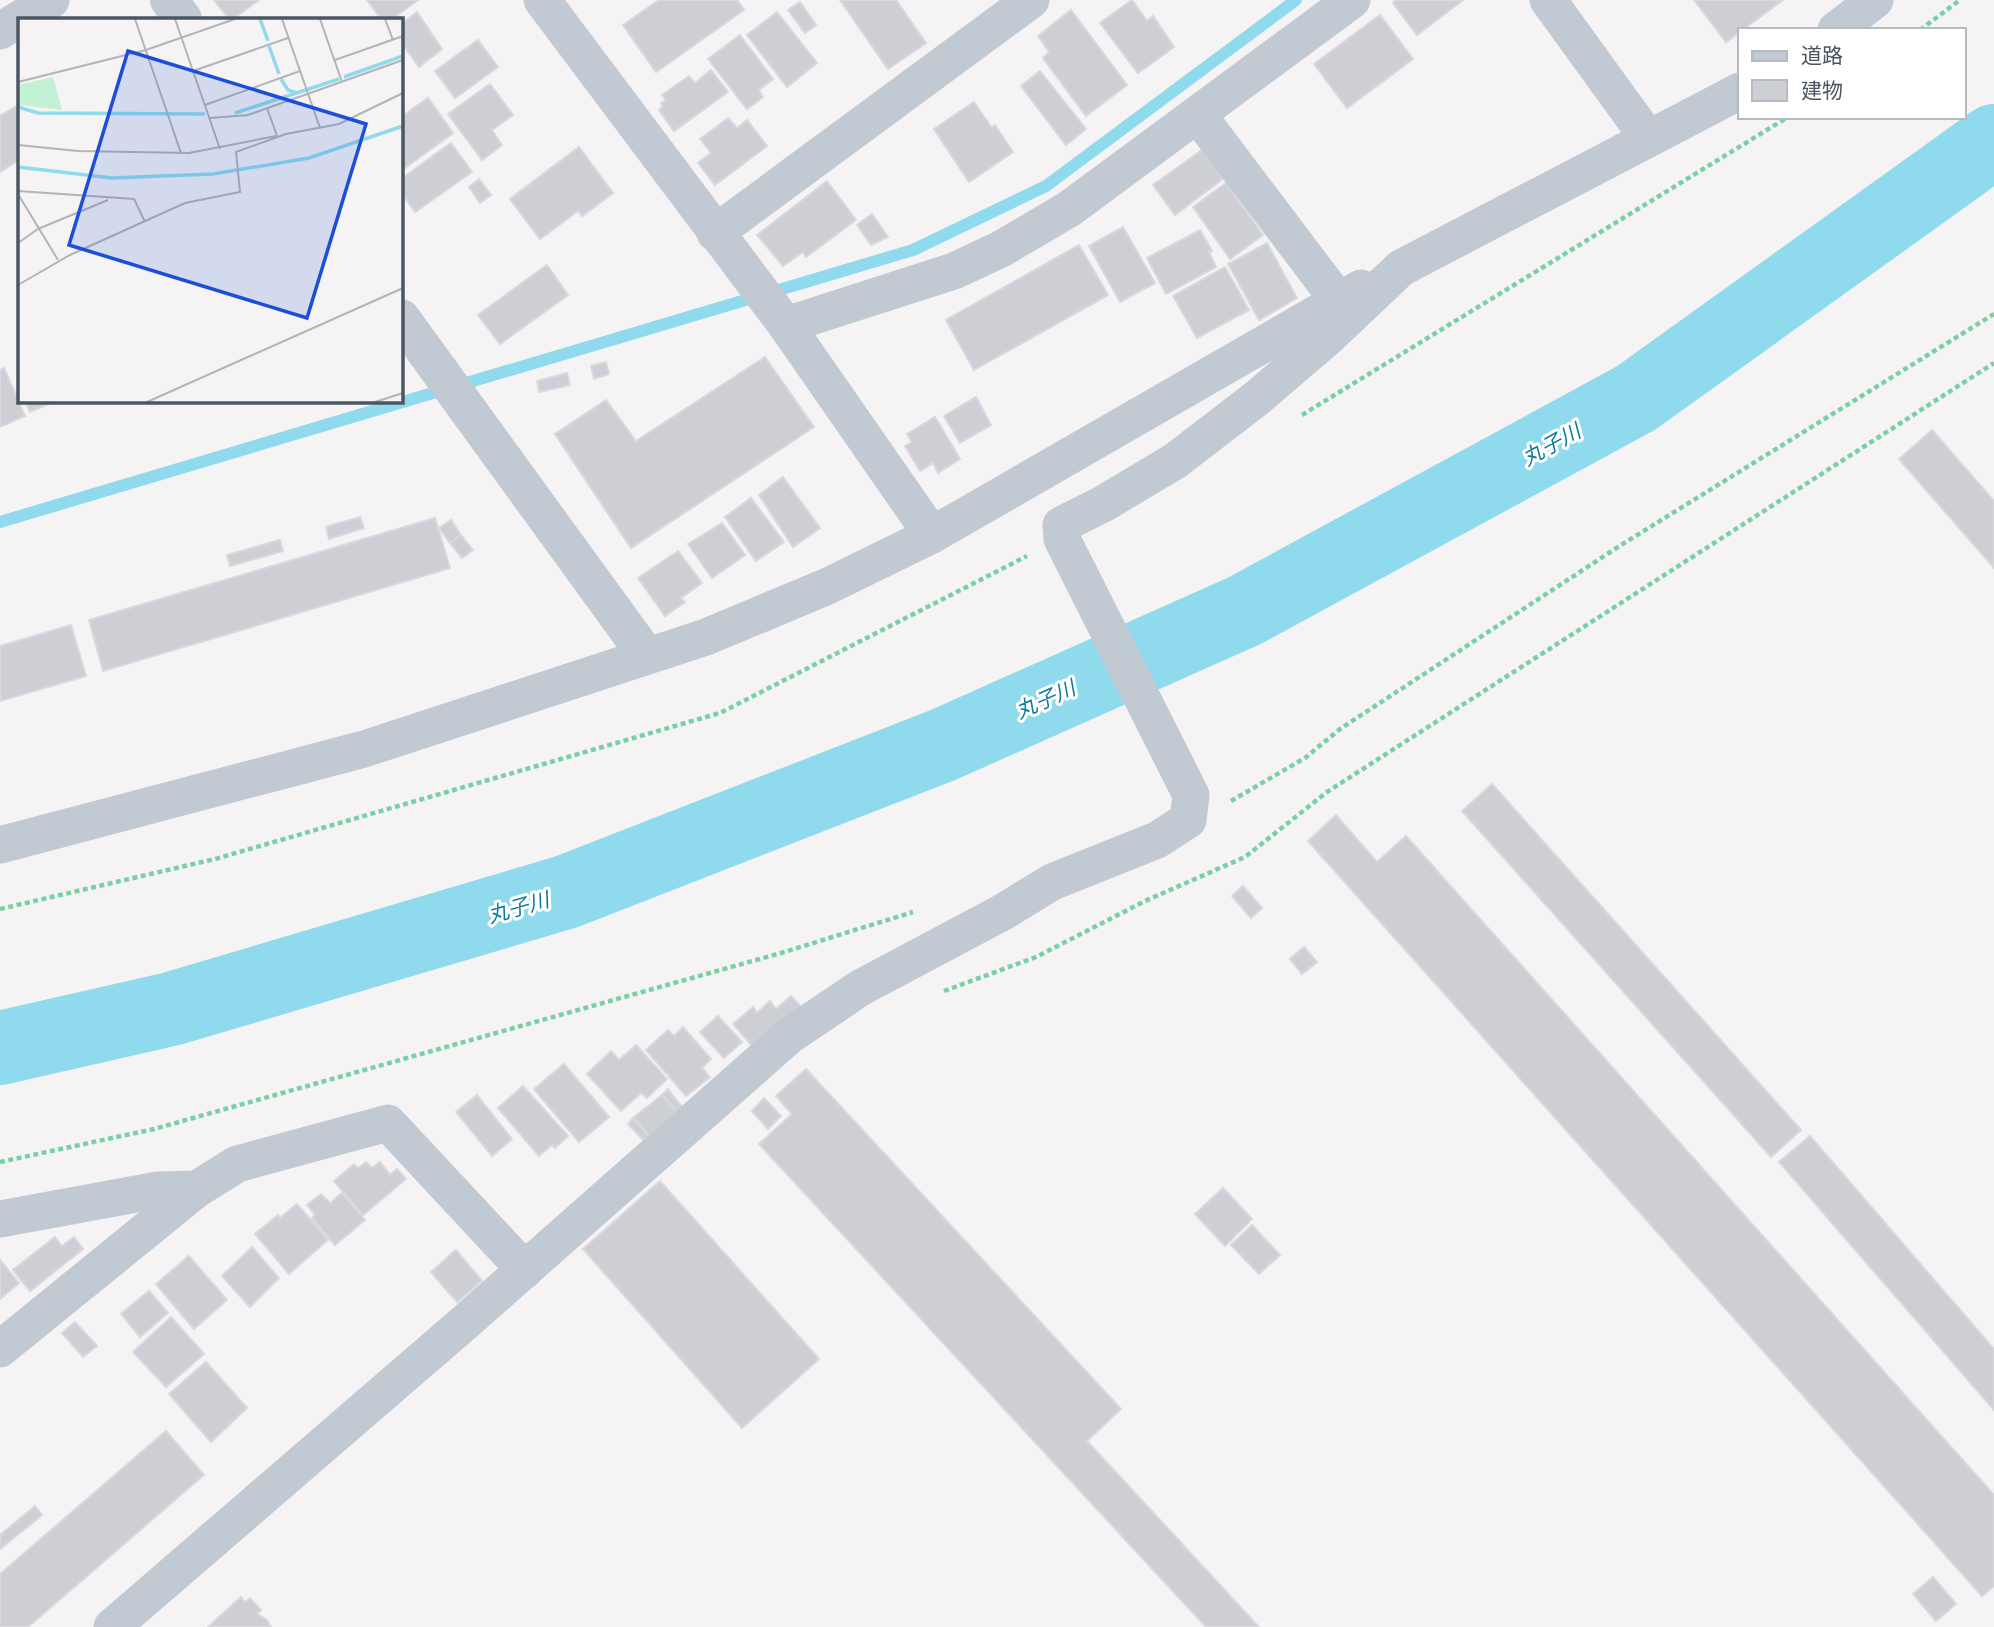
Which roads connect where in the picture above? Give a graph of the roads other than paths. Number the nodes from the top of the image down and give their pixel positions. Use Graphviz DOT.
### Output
graph roads {
  1 [pos="51,0"];
  2 [pos="169,0"];
  3 [pos="1031,0"];
  4 [pos="1352,0"];
  5 [pos="1548,0"];
  6 [pos="1875,0"];
  7 [pos="545,1"];
  8 [pos="21,18"];
  9 [pos="182,18"];
  10 [pos="18,20"];
  11 [pos="1839,28"];
  12 [pos="0,31"];
  13 [pos="1738,92"];
  14 [pos="1198,114"];
  15 [pos="1648,138"];
  16 [pos="715,233"];
  17 [pos="1401,268"];
  18 [pos="1338,300"];
  19 [pos="402,319"];
  20 [pos="786,325"];
  21 [pos="932,535"];
  22 [pos="646,655"];
  23 [pos="0,845"];
  24 [pos="198,1189"];
  25 [pos="0,1219"];
  26 [pos="524,1270"];
  27 [pos="0,1349"];
  28 [pos="112,1627"];
  1 -- 8 [label="street"];
  2 -- 9 [label="street"];
  3 -- 16 [label="street"];
  4 -- 14 [label="street"];
  5 -- 15 [label="street"];
  6 -- 11 [label="street"];
  7 -- 16 [label="street"];
  10 -- 12 [label="street"];
  13 -- 15 [label="street"];
  14 -- 18 [label="street"];
  14 -- 20 [label="street"];
  15 -- 17 [label="street"];
  16 -- 20 [label="street"];
  17 -- 18 [label="street"];
  17 -- 26 [label="street"];
  18 -- 21 [label="street"];
  19 -- 22 [label="street"];
  20 -- 21 [label="street"];
  21 -- 22 [label="street"];
  22 -- 23 [label="street"];
  24 -- 25 [label="street"];
  24 -- 26 [label="street"];
  24 -- 27 [label="street"];
  26 -- 28 [label="street"];
}
